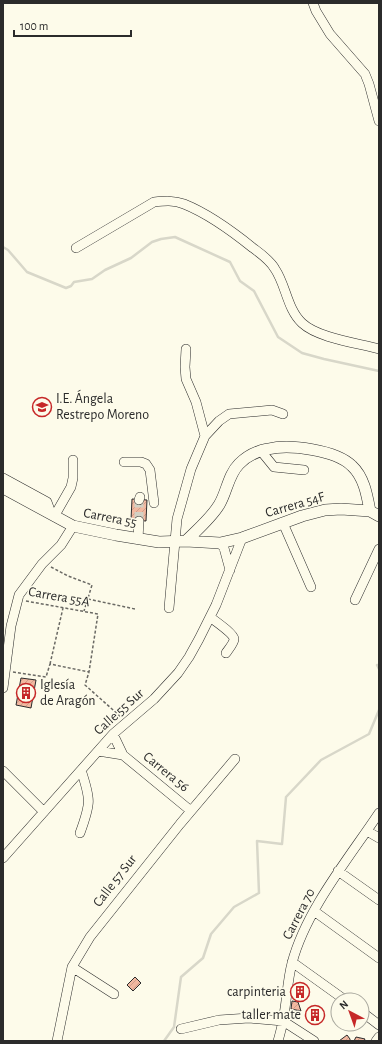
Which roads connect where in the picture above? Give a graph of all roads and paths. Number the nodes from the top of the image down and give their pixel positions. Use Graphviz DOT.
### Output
graph roads {
  1 [pos="313,3"];
  2 [pos="379,121"];
  3 [pos="76,248"];
  4 [pos="186,349"];
  5 [pos="379,349"];
  6 [pos="283,414"];
  7 [pos="205,436"];
  8 [pos="258,451"];
  9 [pos="73,460"];
  10 [pos="124,462"];
  11 [pos="304,470"];
  12 [pos="3,478"];
  13 [pos="5,492"];
  14 [pos="154,503"];
  15 [pos="53,514"];
  16 [pos="375,514"];
  17 [pos="139,521"];
  18 [pos="282,523"];
  19 [pos="73,526"];
  20 [pos="242,538"];
  21 [pos="138,539"];
  22 [pos="186,541"];
  23 [pos="174,542"];
  24 [pos="220,543"];
  25 [pos="379,549"];
  26 [pos="42,564"];
  27 [pos="230,570"];
  28 [pos="311,587"];
  29 [pos="88,599"];
  30 [pos="18,600"];
  31 [pos="355,600"];
  32 [pos="63,608"];
  33 [pos="168,608"];
  34 [pos="135,609"];
  35 [pos="84,611"];
  36 [pos="210,617"];
  37 [pos="226,653"];
  38 [pos="50,664"];
  39 [pos="6,671"];
  40 [pos="89,672"];
  41 [pos="3,688"];
  42 [pos="127,722"];
  43 [pos="114,734"];
  44 [pos="98,751"];
  45 [pos="123,755"];
  46 [pos="236,759"];
  47 [pos="81,770"];
  48 [pos="3,771"];
  49 [pos="191,810"];
  50 [pos="44,812"];
  51 [pos="379,813"];
  52 [pos="367,831"];
  53 [pos="80,833"];
  54 [pos="379,838"];
  55 [pos="3,858"];
  56 [pos="338,871"];
  57 [pos="379,900"];
  58 [pos="314,911"];
  59 [pos="379,958"];
  60 [pos="292,962"];
  61 [pos="72,967"];
  62 [pos="334,992"];
  63 [pos="114,994"];
  64 [pos="370,1018"];
  65 [pos="284,1021"];
  66 [pos="379,1025"];
  67 [pos="181,1029"];
  68 [pos="379,1038"];
  69 [pos="57,1041"];
  70 [pos="278,1041"];
  71 [pos="314,1041"];
  72 [pos="376,1041"];
  1 -- 2 [label="street"];
  3 -- 5 [label="street"];
  4 -- 7 [label="street"];
  6 -- 7 [label="street"];
  7 -- 23 [label="street"];
  8 -- 11 [label="street"];
  8 -- 16 [label="main road"];
  8 -- 22 [label="main road"];
  9 -- 15 [label="street"];
  10 -- 14 [label="street"];
  12 -- 15 [label="street"];
  13 -- 15 [label="main road, Carrera 55"];
  15 -- 19 [label="main road, Carrera 55"];
  16 -- 18 [label="main road, Carrera 54F"];
  17 -- 21 [label="street"];
  18 -- 20 [label="main road, Carrera 54F"];
  18 -- 28 [label="street"];
  19 -- 21 [label="main road, Carrera 55"];
  19 -- 26 [label="street"];
  20 -- 24 [label="main road, Carrera 54F"];
  20 -- 27 [label="street, Calle 55 Sur"];
  21 -- 23 [label="main road, Carrera 55"];
  22 -- 23 [label="main road, Carrera 55"];
  22 -- 24 [label="main road, Carrera 55"];
  23 -- 33 [label="street"];
  24 -- 27 [label="street"];
  25 -- 31 [label="street"];
  26 -- 29 [label="path"];
  26 -- 30 [label="street"];
  27 -- 36 [label="street, Calle 55 Sur"];
  29 -- 34 [label="path"];
  29 -- 35 [label="path"];
  30 -- 32 [label="path, Carrera 55A"];
  30 -- 39 [label="street"];
  32 -- 35 [label="path, Carrera 55A"];
  32 -- 38 [label="path"];
  35 -- 40 [label="path, Carrera 55A"];
  36 -- 37 [label="street"];
  36 -- 42 [label="street, Calle 55 Sur"];
  38 -- 39 [label="path"];
  38 -- 40 [label="path"];
  39 -- 41 [label="street"];
  40 -- 42 [label="path"];
  42 -- 43 [label="street, Calle 55 Sur"];
  43 -- 44 [label="street, Calle 55 Sur"];
  43 -- 45 [label="street, Carrera 56"];
  44 -- 45 [label="street, Carrera 56"];
  44 -- 47 [label="street, Calle 55 Sur"];
  45 -- 49 [label="street, Carrera 56"];
  46 -- 49 [label="street, Calle 57 Sur"];
  47 -- 50 [label="street, Calle 55 Sur"];
  47 -- 53 [label="street"];
  48 -- 50 [label="street"];
  49 -- 61 [label="street, Calle 57 Sur"];
  50 -- 55 [label="street, Calle 55 Sur"];
  51 -- 52 [label="street, Carrera 70"];
  52 -- 54 [label="street"];
  52 -- 56 [label="street, Carrera 70"];
  56 -- 57 [label="street"];
  56 -- 58 [label="street, Carrera 70"];
  58 -- 59 [label="street"];
  58 -- 60 [label="street, Carrera 70"];
  60 -- 62 [label="street"];
  60 -- 65 [label="street, Carrera 70"];
  61 -- 63 [label="street"];
  61 -- 69 [label="street, Calle 57 Sur"];
  64 -- 66 [label="street"];
  65 -- 67 [label="street"];
  65 -- 70 [label="street, Carrera 70"];
  65 -- 71 [label="street"];
  68 -- 72 [label="street"];
}
